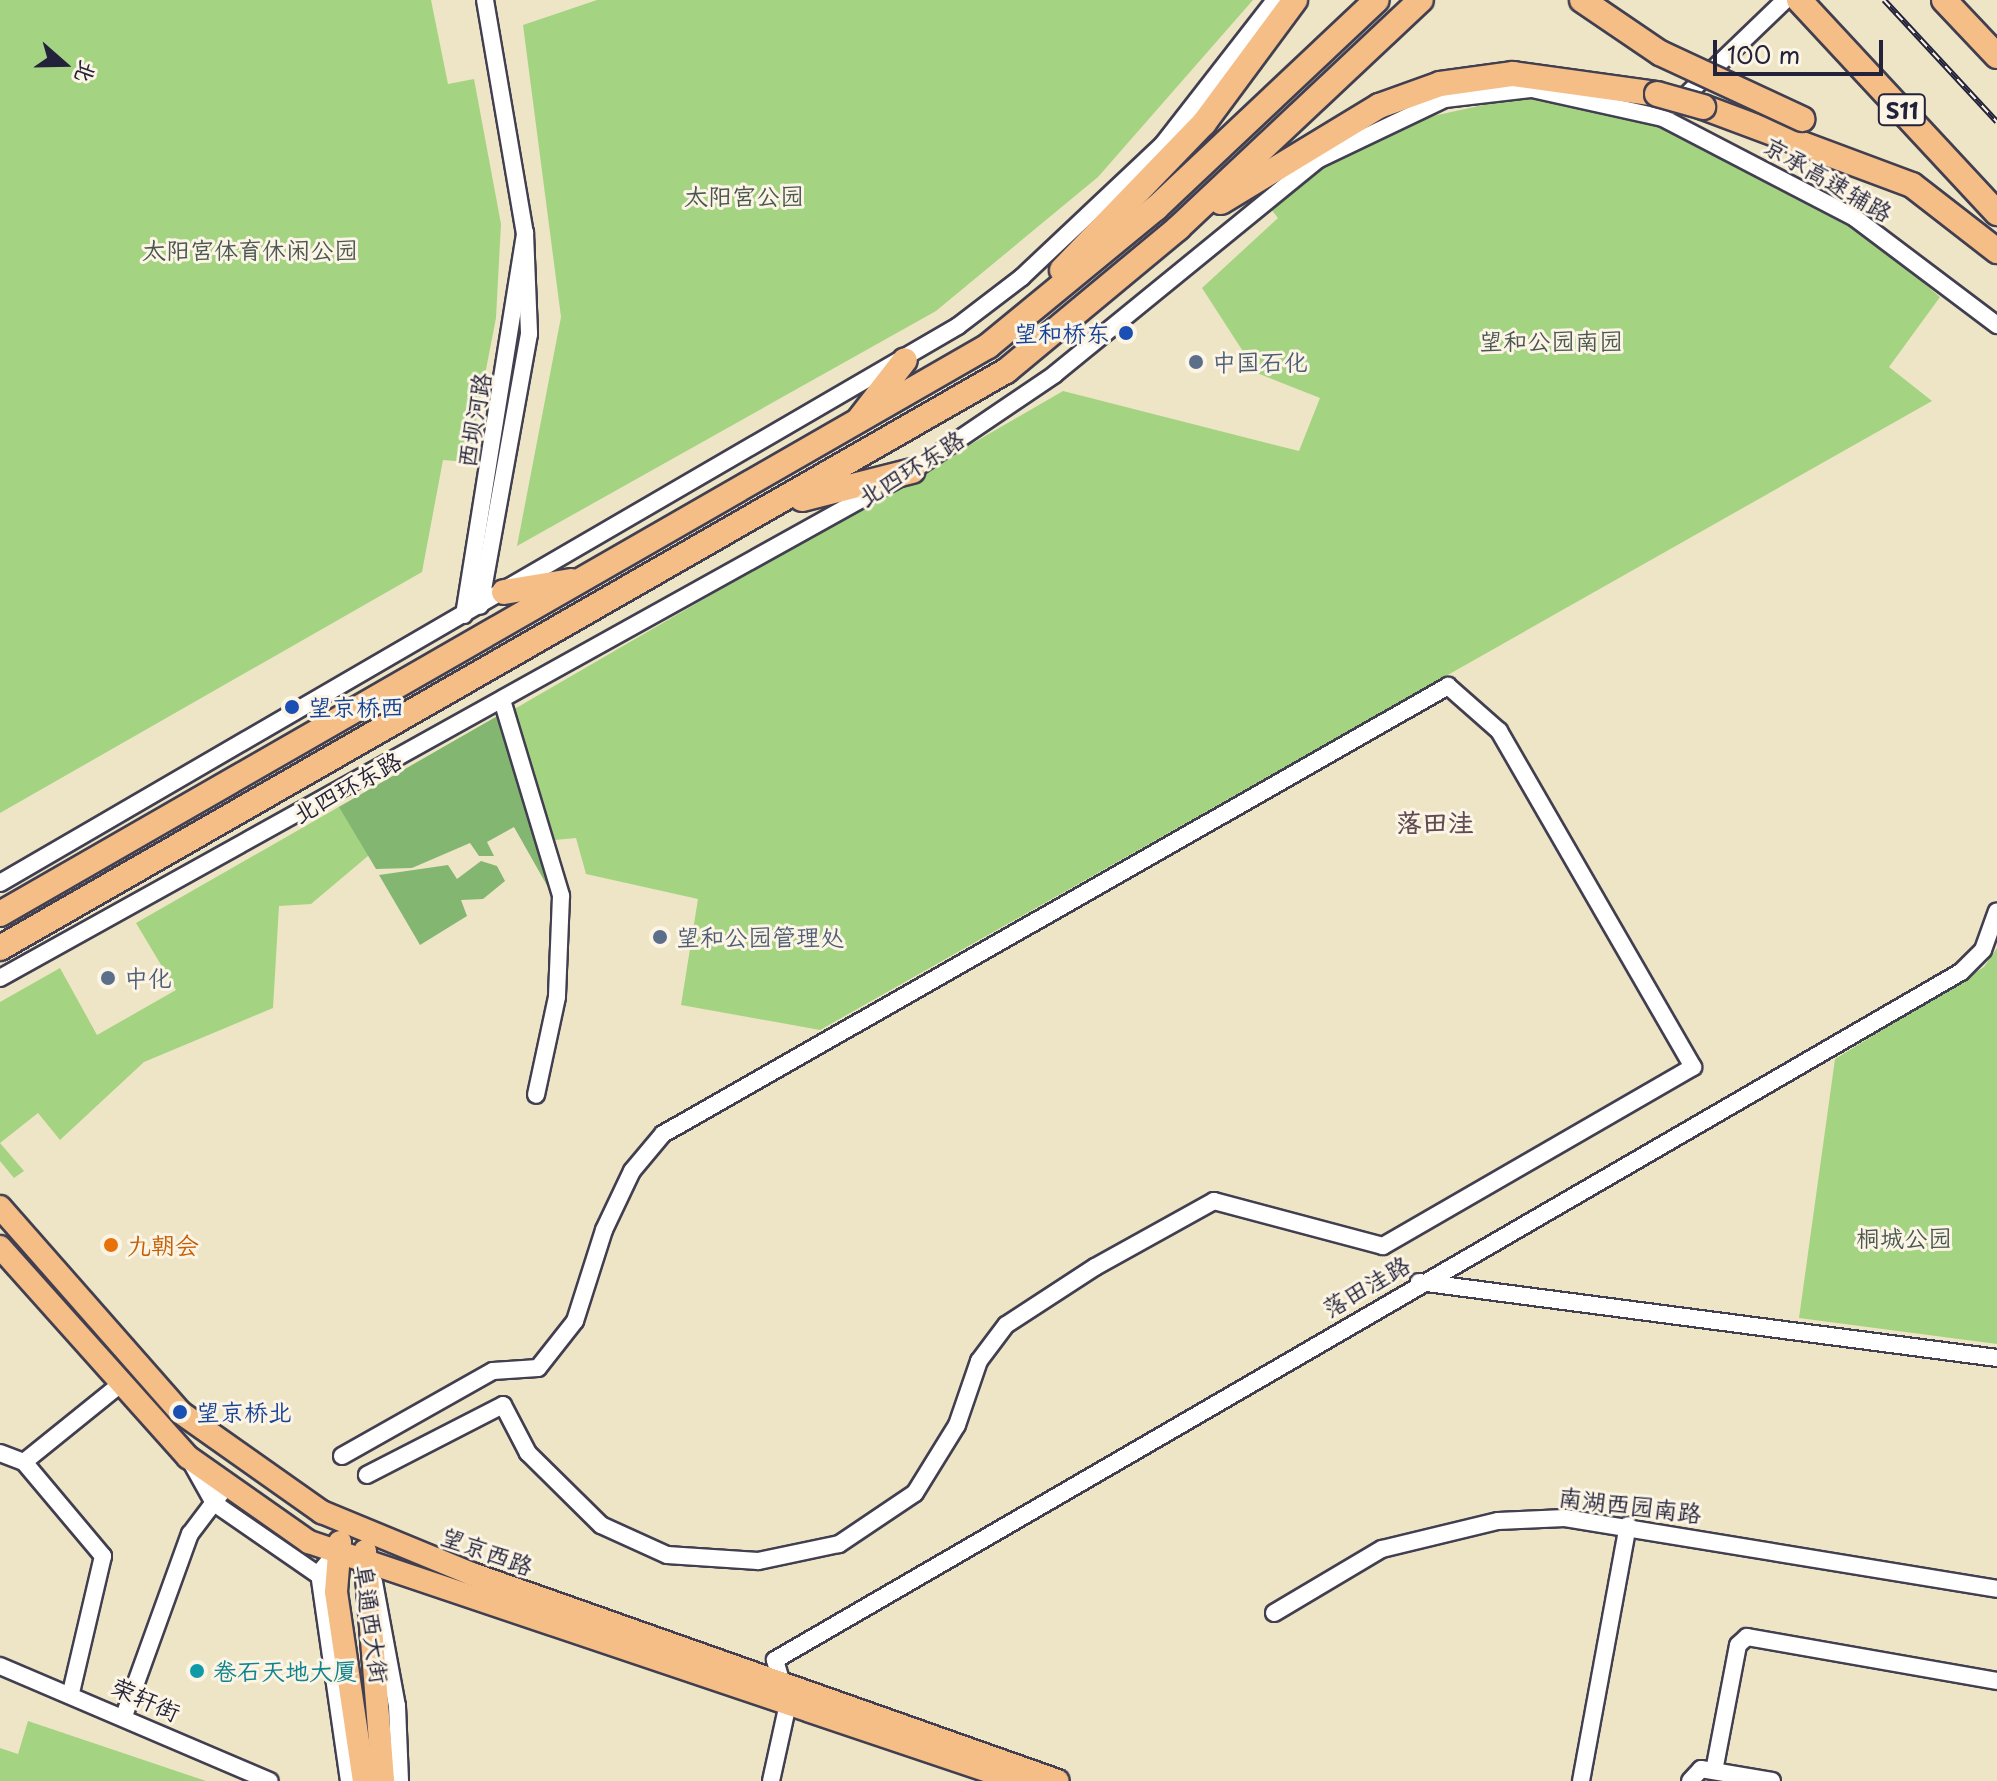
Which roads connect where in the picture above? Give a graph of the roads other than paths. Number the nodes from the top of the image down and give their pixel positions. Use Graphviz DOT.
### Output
graph roads {
  1 [pos="485,0"];
  2 [pos="1275,0"];
  3 [pos="1295,0"];
  4 [pos="1377,0"];
  5 [pos="1421,0"];
  6 [pos="1582,0"];
  7 [pos="1944,0"];
  8 [pos="1797,3"];
  9 [pos="1997,56"];
  10 [pos="1663,118"];
  11 [pos="1912,185"];
  12 [pos="1997,213"];
  13 [pos="1178,228"];
  14 [pos="525,233"];
  15 [pos="1997,251"];
  16 [pos="1997,325"];
  17 [pos="988,346"];
  18 [pos="905,360"];
  19 [pos="854,427"];
  20 [pos="912,471"];
  21 [pos="773,507"];
  22 [pos="589,577"];
  23 [pos="504,592"];
  24 [pos="480,606"];
  25 [pos="464,615"];
  26 [pos="502,700"];
  27 [pos="0,883"];
  28 [pos="1997,911"];
  29 [pos="0,914"];
  30 [pos="0,948"];
  31 [pos="0,978"];
  32 [pos="536,1095"];
  33 [pos="0,1207"];
  34 [pos="0,1247"];
  35 [pos="1419,1282"];
  36 [pos="1997,1358"];
  37 [pos="122,1383"];
  38 [pos="0,1453"];
  39 [pos="342,1456"];
  40 [pos="24,1462"];
  41 [pos="367,1475"];
  42 [pos="219,1496"];
  43 [pos="347,1525"];
  44 [pos="1628,1525"];
  45 [pos="371,1535"];
  46 [pos="335,1554"];
  47 [pos="361,1562"];
  48 [pos="319,1573"];
  49 [pos="1997,1589"];
  50 [pos="336,1592"];
  51 [pos="1274,1613"];
  52 [pos="0,1666"];
  53 [pos="1997,1681"];
  54 [pos="71,1692"];
  55 [pos="785,1693"];
  56 [pos="124,1716"];
  57 [pos="1714,1771"];
  58 [pos="270,1781"];
  59 [pos="349,1781"];
  60 [pos="364,1781"];
  61 [pos="383,1781"];
  62 [pos="400,1781"];
  63 [pos="771,1781"];
  64 [pos="1018,1781"];
  65 [pos="1058,1781"];
  66 [pos="1581,1781"];
  67 [pos="1690,1781"];
  68 [pos="1772,1781"];
  1 -- 14 [label="street, 西坝河路"];
  2 -- 18 [label="street"];
  3 -- 17 [label="highway"];
  4 -- 17 [label="highway"];
  5 -- 13 [label="highway, 北四环东路"];
  6 -- 11 [label="highway, bridge"];
  7 -- 9 [label="highway"];
  8 -- 10 [label="street"];
  8 -- 12 [label="highway, S11"];
  10 -- 16 [label="street, 京承高速辅路"];
  10 -- 20 [label="street, 北四环东路"];
  11 -- 13 [label="highway, bridge"];
  11 -- 15 [label="highway"];
  13 -- 21 [label="highway, 北四环东路"];
  14 -- 24 [label="street, 西坝河路"];
  14 -- 25 [label="street, 西坝河路"];
  17 -- 19 [label="highway"];
  18 -- 19 [label="highway"];
  18 -- 23 [label="street"];
  19 -- 22 [label="highway"];
  20 -- 21 [label="highway"];
  20 -- 26 [label="street, 北四环东路"];
  21 -- 30 [label="highway, 北四环东路"];
  22 -- 23 [label="highway"];
  22 -- 29 [label="highway"];
  23 -- 24 [label="street"];
  24 -- 25 [label="street"];
  25 -- 27 [label="street"];
  26 -- 31 [label="street, 北四环东路"];
  26 -- 32 [label="street"];
  28 -- 35 [label="street, 落田洼路"];
  33 -- 43 [label="main road, 望京西路"];
  34 -- 37 [label="main road, 望京西路"];
  35 -- 36 [label="street"];
  35 -- 55 [label="street, 落田洼路"];
  37 -- 40 [label="street"];
  37 -- 42 [label="main road, 望京西路"];
  38 -- 40 [label="street"];
  39 -- 41 [label="street"];
  40 -- 54 [label="street"];
  42 -- 46 [label="main road, 望京西路"];
  42 -- 48 [label="street"];
  42 -- 56 [label="street"];
  43 -- 45 [label="main road, 望京西路"];
  43 -- 46 [label="main road, 阜通西大街"];
  44 -- 49 [label="street, 南湖西园南路"];
  44 -- 51 [label="street, 南湖西园南路"];
  44 -- 66 [label="street"];
  45 -- 47 [label="main road, 阜通西大街"];
  45 -- 55 [label="main road, 望京西路"];
  46 -- 47 [label="main road, 望京西路"];
  46 -- 48 [label="street"];
  46 -- 50 [label="main road, 阜通西大街"];
  47 -- 55 [label="main road, 望京西路"];
  47 -- 61 [label="main road, 阜通西大街"];
  47 -- 62 [label="street"];
  48 -- 50 [label="street"];
  48 -- 59 [label="street"];
  50 -- 60 [label="main road, 阜通西大街"];
  52 -- 54 [label="street, 荣轩街"];
  53 -- 57 [label="street"];
  54 -- 56 [label="street, 荣轩街"];
  55 -- 63 [label="street"];
  55 -- 64 [label="main road, 望京西路"];
  55 -- 65 [label="main road, 望京西路"];
  56 -- 58 [label="street, 荣轩街"];
  57 -- 67 [label="street"];
  57 -- 68 [label="street"];
}
